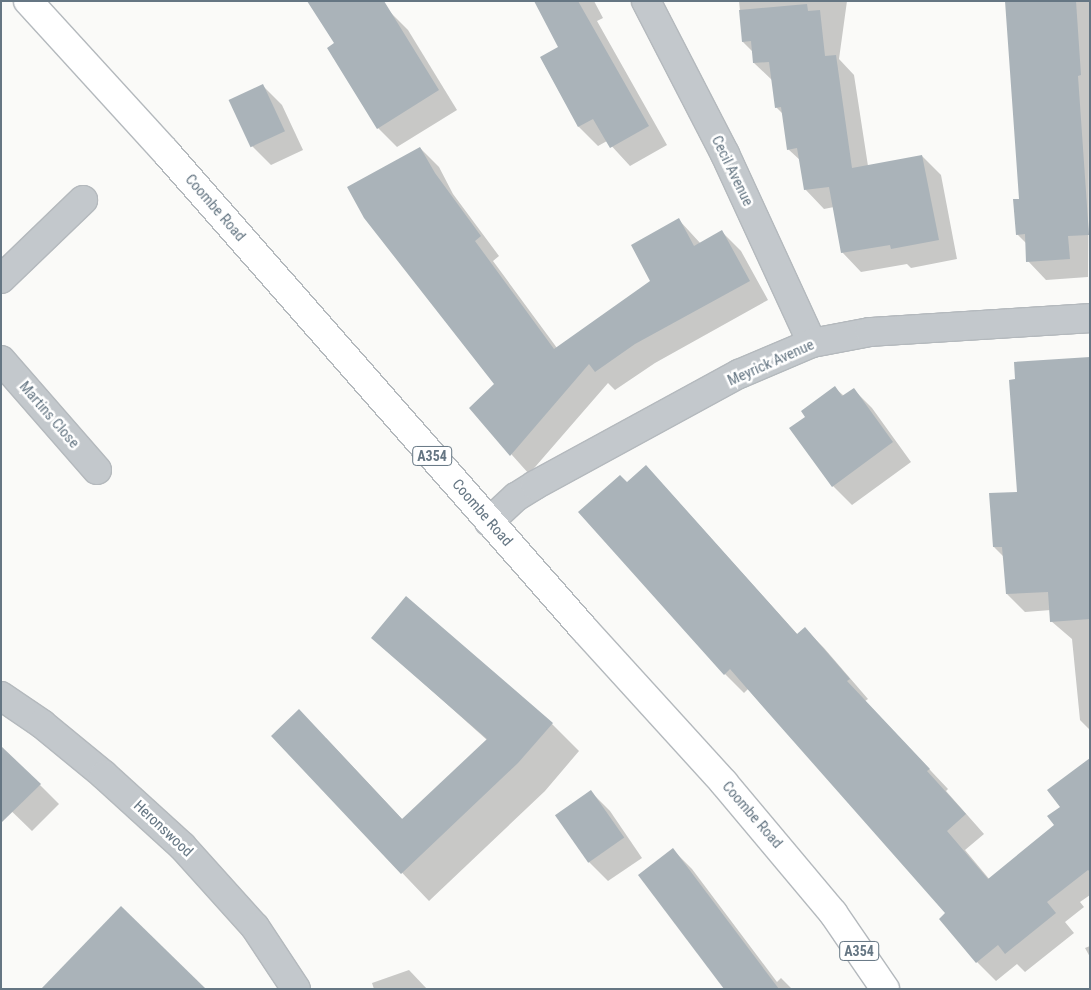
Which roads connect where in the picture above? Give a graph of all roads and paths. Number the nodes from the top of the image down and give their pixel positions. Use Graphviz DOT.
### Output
graph roads {
  1 [pos="28,1"];
  2 [pos="646,1"];
  3 [pos="83,200"];
  4 [pos="1,279"];
  5 [pos="1090,318"];
  6 [pos="812,343"];
  7 [pos="1,360"];
  8 [pos="97,470"];
  9 [pos="489,522"];
  10 [pos="1,696"];
  11 [pos="296,989"];
  12 [pos="885,989"];
  1 -- 9 [label="highway, Coombe Road / A354"];
  2 -- 6 [label="street, Cecil Avenue"];
  3 -- 4 [label="street"];
  5 -- 6 [label="street, Meyrick Avenue"];
  6 -- 9 [label="street, Meyrick Avenue"];
  7 -- 8 [label="street, Martins Close"];
  9 -- 12 [label="highway, Coombe Road / A354"];
  10 -- 11 [label="street, Heronswood"];
}
